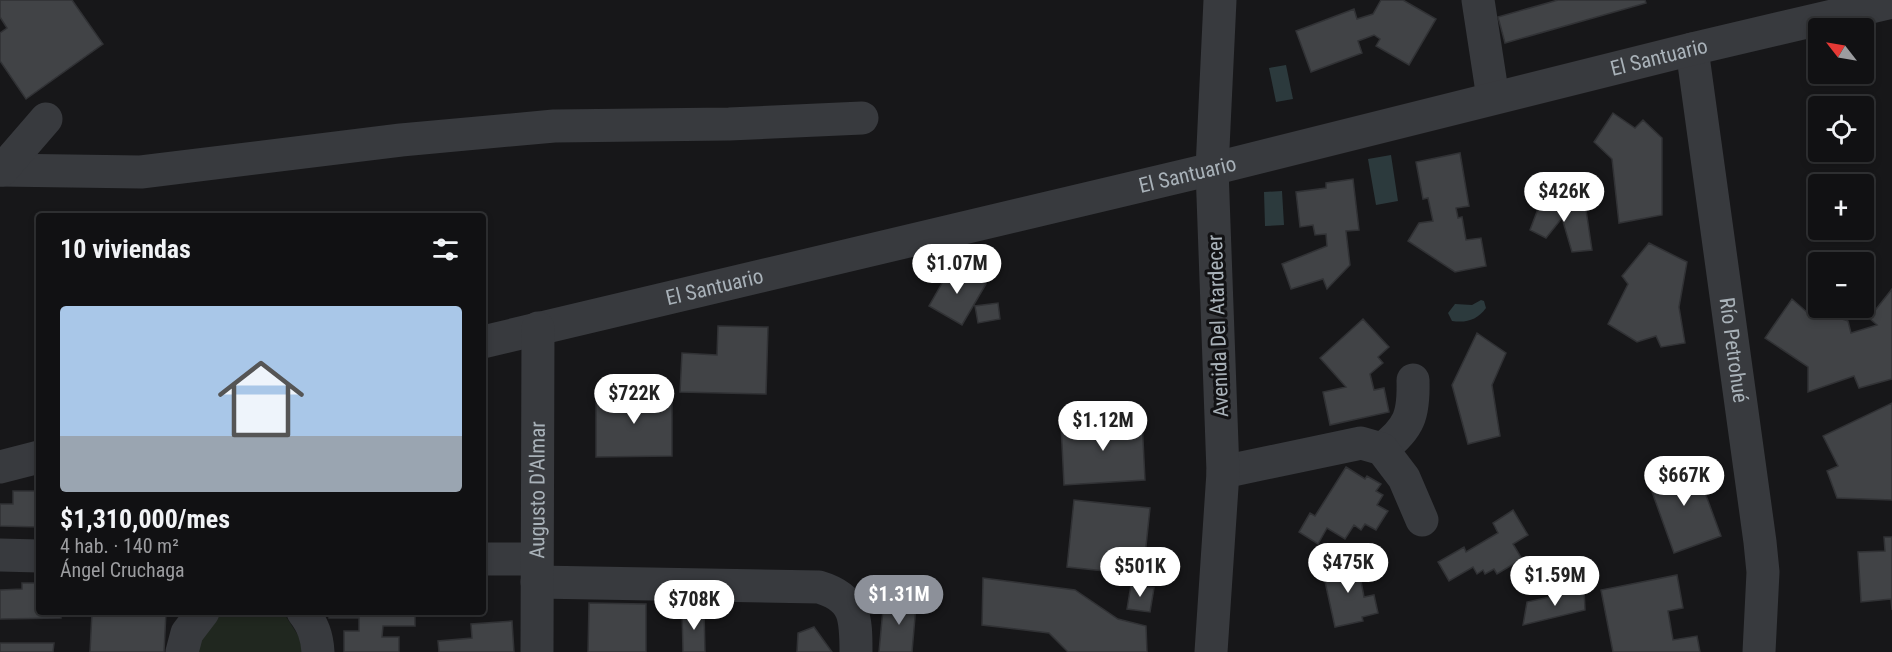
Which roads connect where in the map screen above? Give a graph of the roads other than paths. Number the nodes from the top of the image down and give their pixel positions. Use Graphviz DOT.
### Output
graph roads {
  1 [pos="1220,0"];
  2 [pos="1478,0"];
  3 [pos="1892,3"];
  4 [pos="1692,49"];
  5 [pos="1493,98"];
  6 [pos="862,118"];
  7 [pos="46,119"];
  8 [pos="1212,169"];
  9 [pos="1,170"];
  10 [pos="538,328"];
  11 [pos="486,341"];
  12 [pos="1413,380"];
  13 [pos="1382,449"];
  14 [pos="36,458"];
  15 [pos="0,467"];
  16 [pos="1223,472"];
  17 [pos="1422,520"];
  18 [pos="0,555"];
  19 [pos="36,556"];
  20 [pos="486,560"];
  21 [pos="537,570"];
  22 [pos="201,615"];
  23 [pos="305,615"];
  24 [pos="182,652"];
  25 [pos="318,652"];
  26 [pos="537,652"];
  27 [pos="855,652"];
  28 [pos="1210,652"];
  29 [pos="1758,652"];
  1 -- 8 [label="street, Avenida Del Atardecer"];
  2 -- 5 [label="street"];
  3 -- 4 [label="street, El Santuario"];
  4 -- 5 [label="street, El Santuario"];
  4 -- 29 [label="street, Río Petrohué"];
  5 -- 8 [label="street, El Santuario"];
  6 -- 9 [label="street"];
  7 -- 9 [label="street"];
  8 -- 10 [label="street, El Santuario"];
  8 -- 16 [label="street, Avenida Del Atardecer"];
  10 -- 11 [label="street, El Santuario"];
  10 -- 21 [label="street, Augusto D'Almar"];
  12 -- 13 [label="street"];
  13 -- 16 [label="street"];
  13 -- 17 [label="street"];
  14 -- 15 [label="street"];
  16 -- 28 [label="street, Avenida Del Atardecer"];
  18 -- 19 [label="street"];
  20 -- 21 [label="street"];
  21 -- 26 [label="street, Augusto D'Almar"];
  21 -- 27 [label="street"];
  22 -- 24 [label="street"];
  23 -- 25 [label="street"];
}
